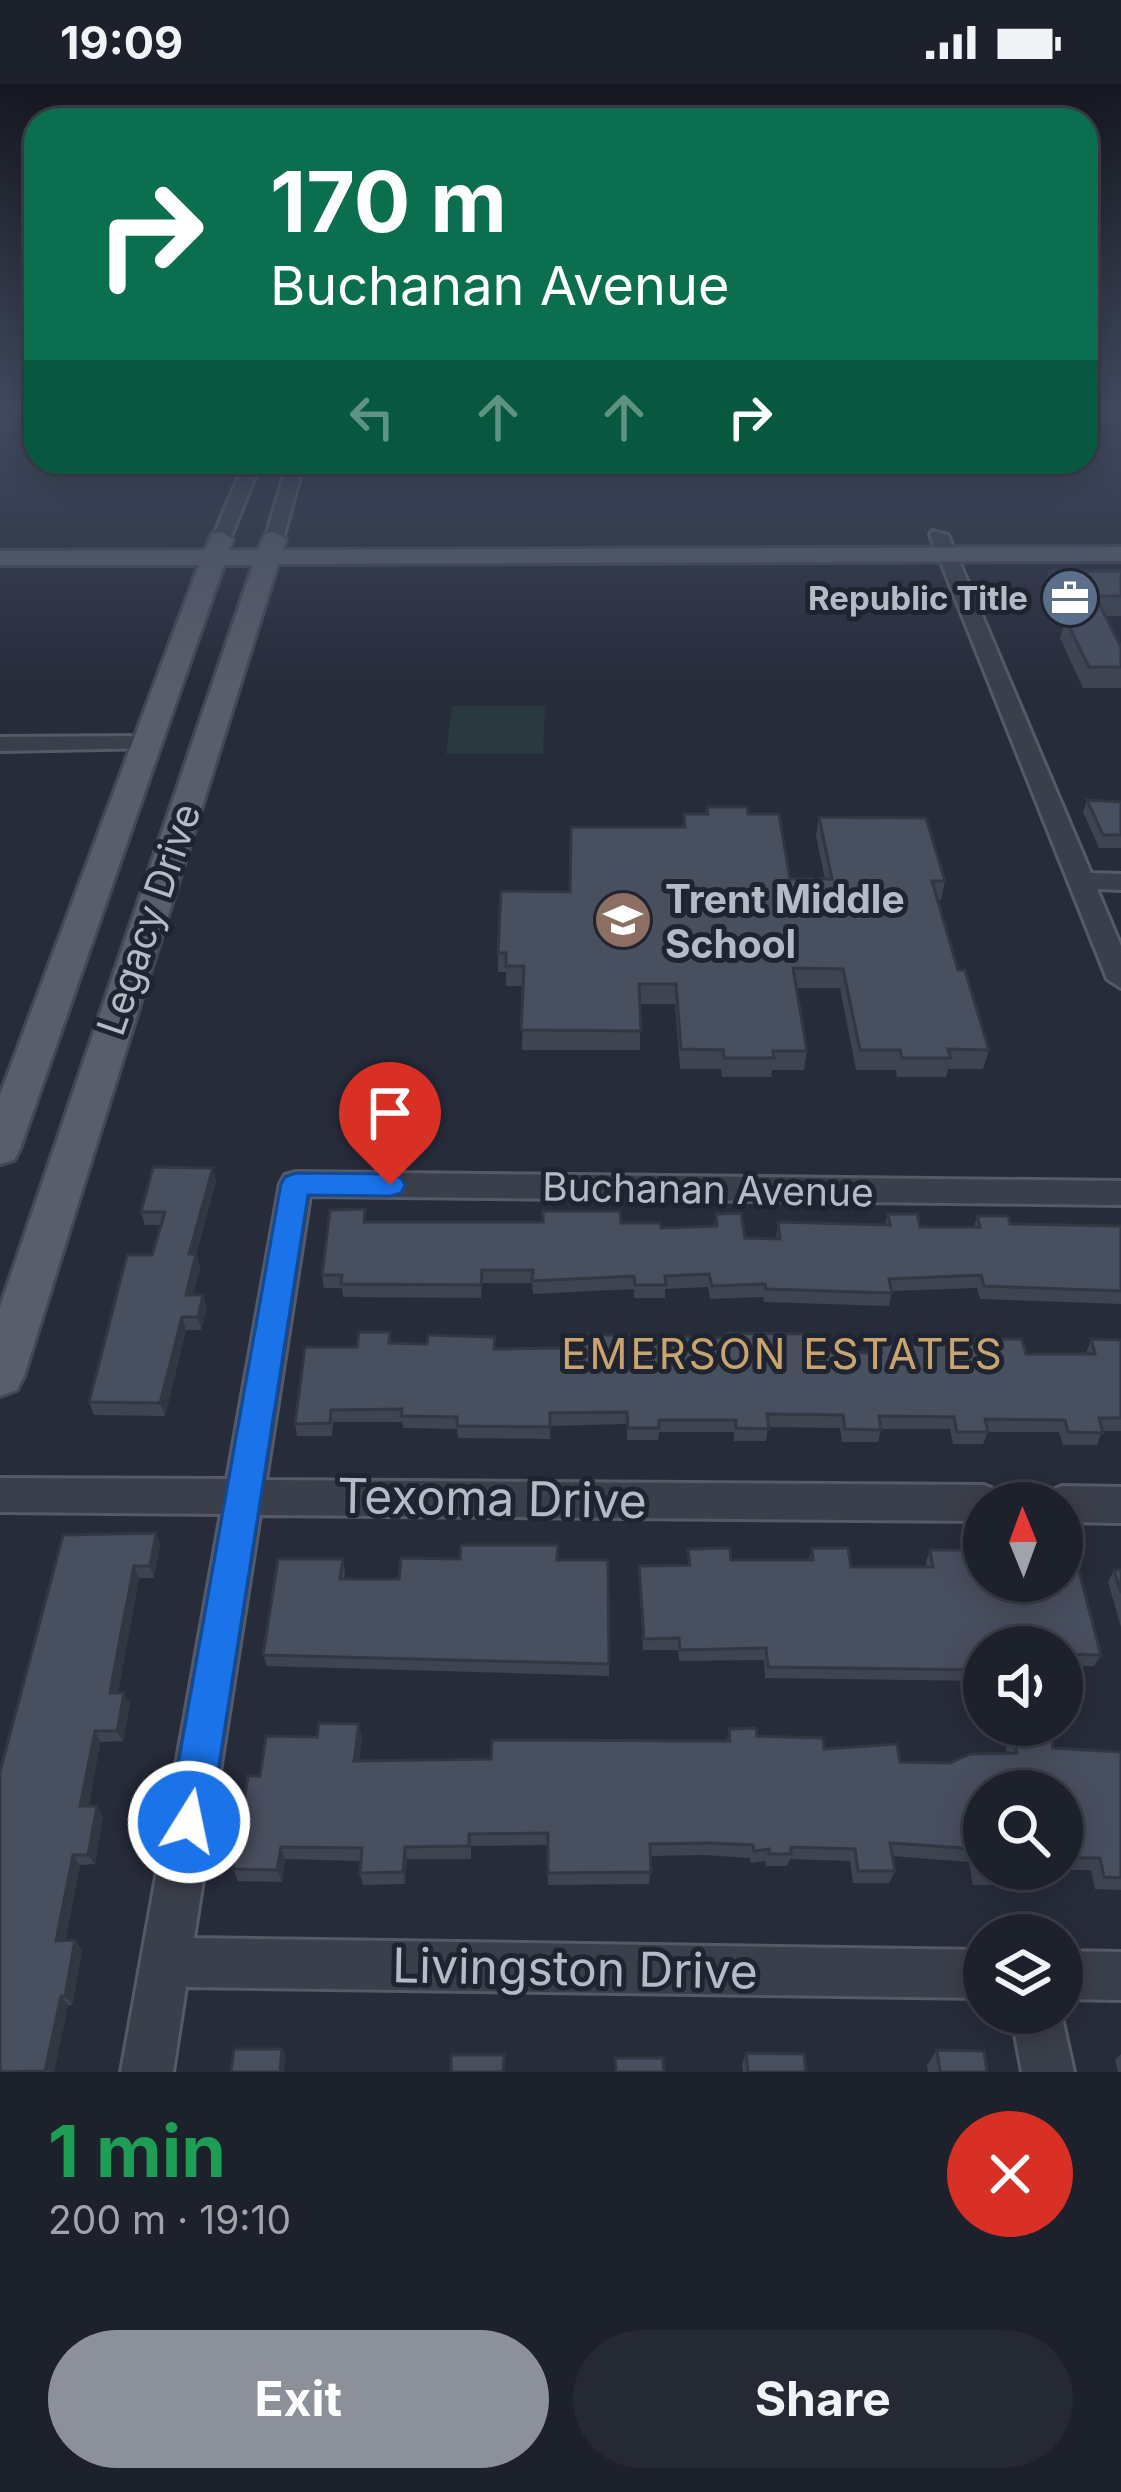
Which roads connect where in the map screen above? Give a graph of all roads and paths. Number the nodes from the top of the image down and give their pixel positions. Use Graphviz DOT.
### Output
graph roads {
  1 [pos="236,503"];
  2 [pos="284,503"];
  3 [pos="1121,534"];
  4 [pos="0,538"];
  5 [pos="943,545"];
  6 [pos="217,548"];
  7 [pos="271,548"];
  8 [pos="1121,554"];
  9 [pos="0,558"];
  10 [pos="0,743"];
  11 [pos="147,743"];
  12 [pos="206,743"];
  13 [pos="1082,881"];
  14 [pos="1121,882"];
  15 [pos="1121,979"];
  16 [pos="48,1022"];
  17 [pos="113,1022"];
  18 [pos="0,1149"];
  19 [pos="1121,1192"];
  20 [pos="0,1376"];
  21 [pos="0,1495"];
  22 [pos="245,1495"];
  23 [pos="963,1503"];
  24 [pos="1083,1504"];
  25 [pos="1121,1505"];
  26 [pos="165,1962"];
  27 [pos="963,1974"];
  28 [pos="1083,1976"];
  29 [pos="1121,1976"];
  30 [pos="1040,2034"];
  31 [pos="147,2072"];
  32 [pos="1048,2072"];
  1 -- 6 [label="street, Legacy Drive"];
  2 -- 7 [label="street, Legacy Drive"];
  3 -- 5 [label="main road"];
  4 -- 6 [label="main road"];
  5 -- 7 [label="main road"];
  5 -- 8 [label="main road"];
  5 -- 13 [label="street"];
  6 -- 7 [label="main road"];
  6 -- 9 [label="main road"];
  6 -- 11 [label="main road, Legacy Drive"];
  7 -- 12 [label="main road, Legacy Drive"];
  10 -- 11 [label="street"];
  11 -- 12 [label="main road"];
  11 -- 16 [label="main road, Legacy Drive"];
  12 -- 17 [label="main road, Legacy Drive"];
  13 -- 14 [label="street"];
  13 -- 15 [label="street"];
  16 -- 17 [label="main road"];
  16 -- 18 [label="main road, Legacy Drive"];
  17 -- 20 [label="main road, Legacy Drive"];
  19 -- 22 [label="street, Buchanan Avenue"];
  21 -- 22 [label="street, Texoma Drive"];
  22 -- 23 [label="street, Texoma Drive"];
  22 -- 26 [label="street"];
  24 -- 25 [label="street"];
  26 -- 27 [label="street, Livingston Drive"];
  26 -- 31 [label="street"];
  28 -- 29 [label="street"];
  30 -- 32 [label="street"];
}
